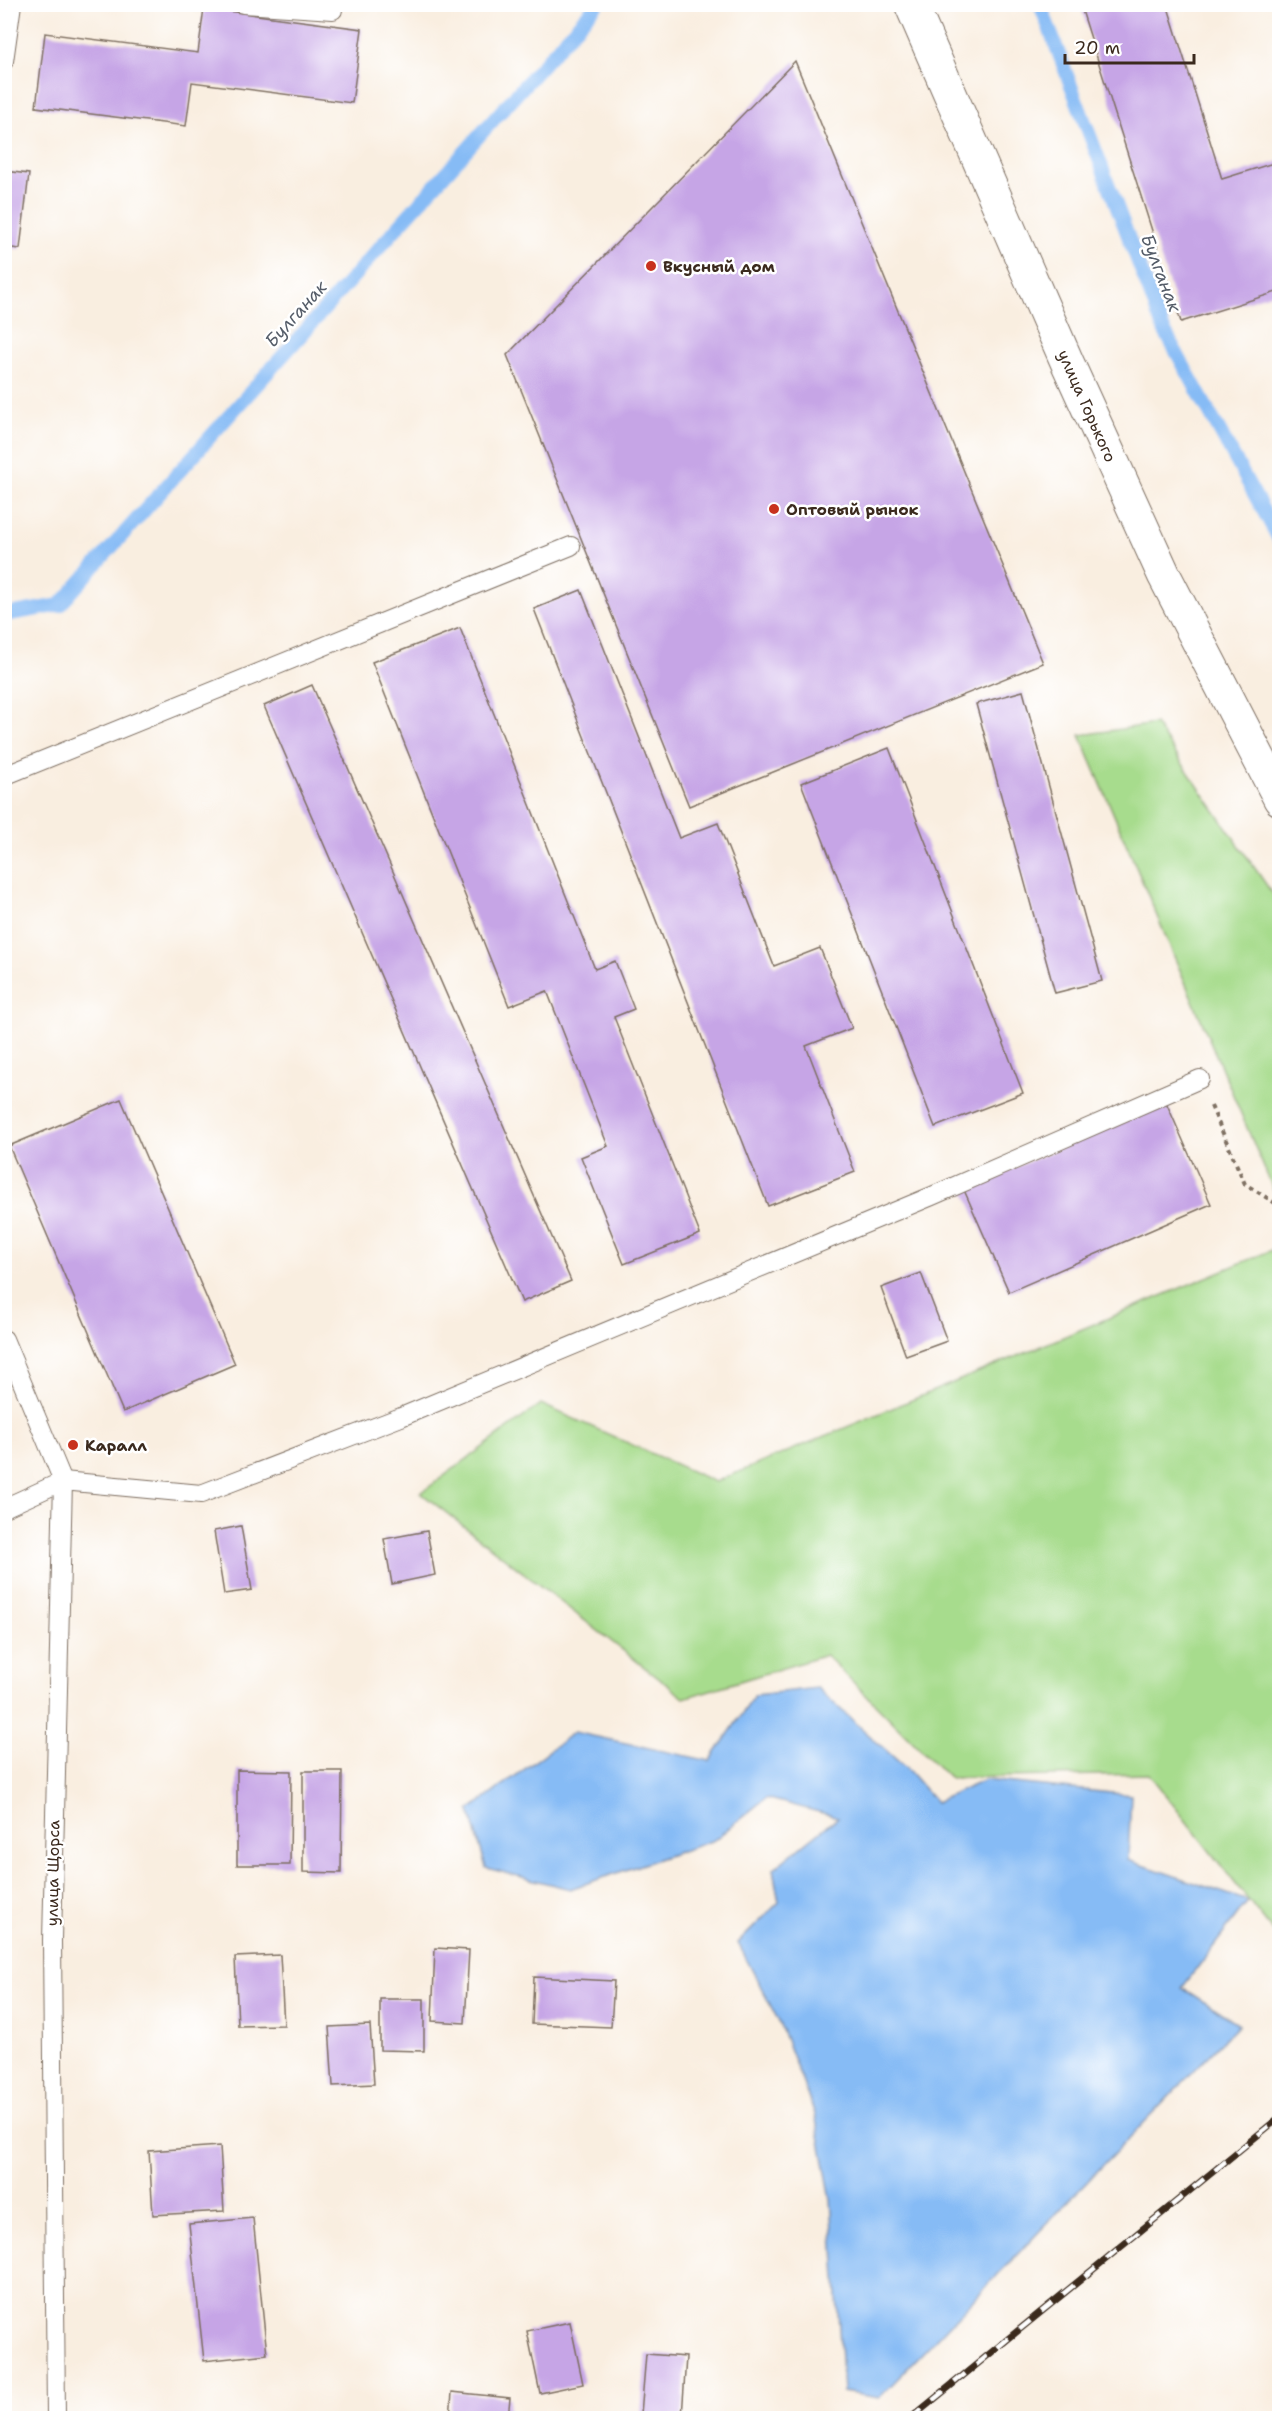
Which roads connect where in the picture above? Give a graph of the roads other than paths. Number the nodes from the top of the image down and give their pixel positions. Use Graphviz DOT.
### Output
graph roads {
  1 [pos="12,4"];
  2 [pos="243,4"];
  3 [pos="911,4"];
  4 [pos="333,10"];
  5 [pos="4,62"];
  6 [pos="571,546"];
  7 [pos="4,776"];
  8 [pos="1280,799"];
  9 [pos="1200,1079"];
  10 [pos="4,1339"];
  11 [pos="63,1481"];
  12 [pos="4,1508"];
  13 [pos="56,2418"];
  1 -- 5 [label="lane"];
  2 -- 4 [label="lane"];
  3 -- 8 [label="main road, улица Горького"];
  6 -- 7 [label="lane"];
  9 -- 11 [label="lane"];
  10 -- 11 [label="lane, улица Щорса"];
  11 -- 12 [label="lane"];
  11 -- 13 [label="lane, улица Щорса"];
}
